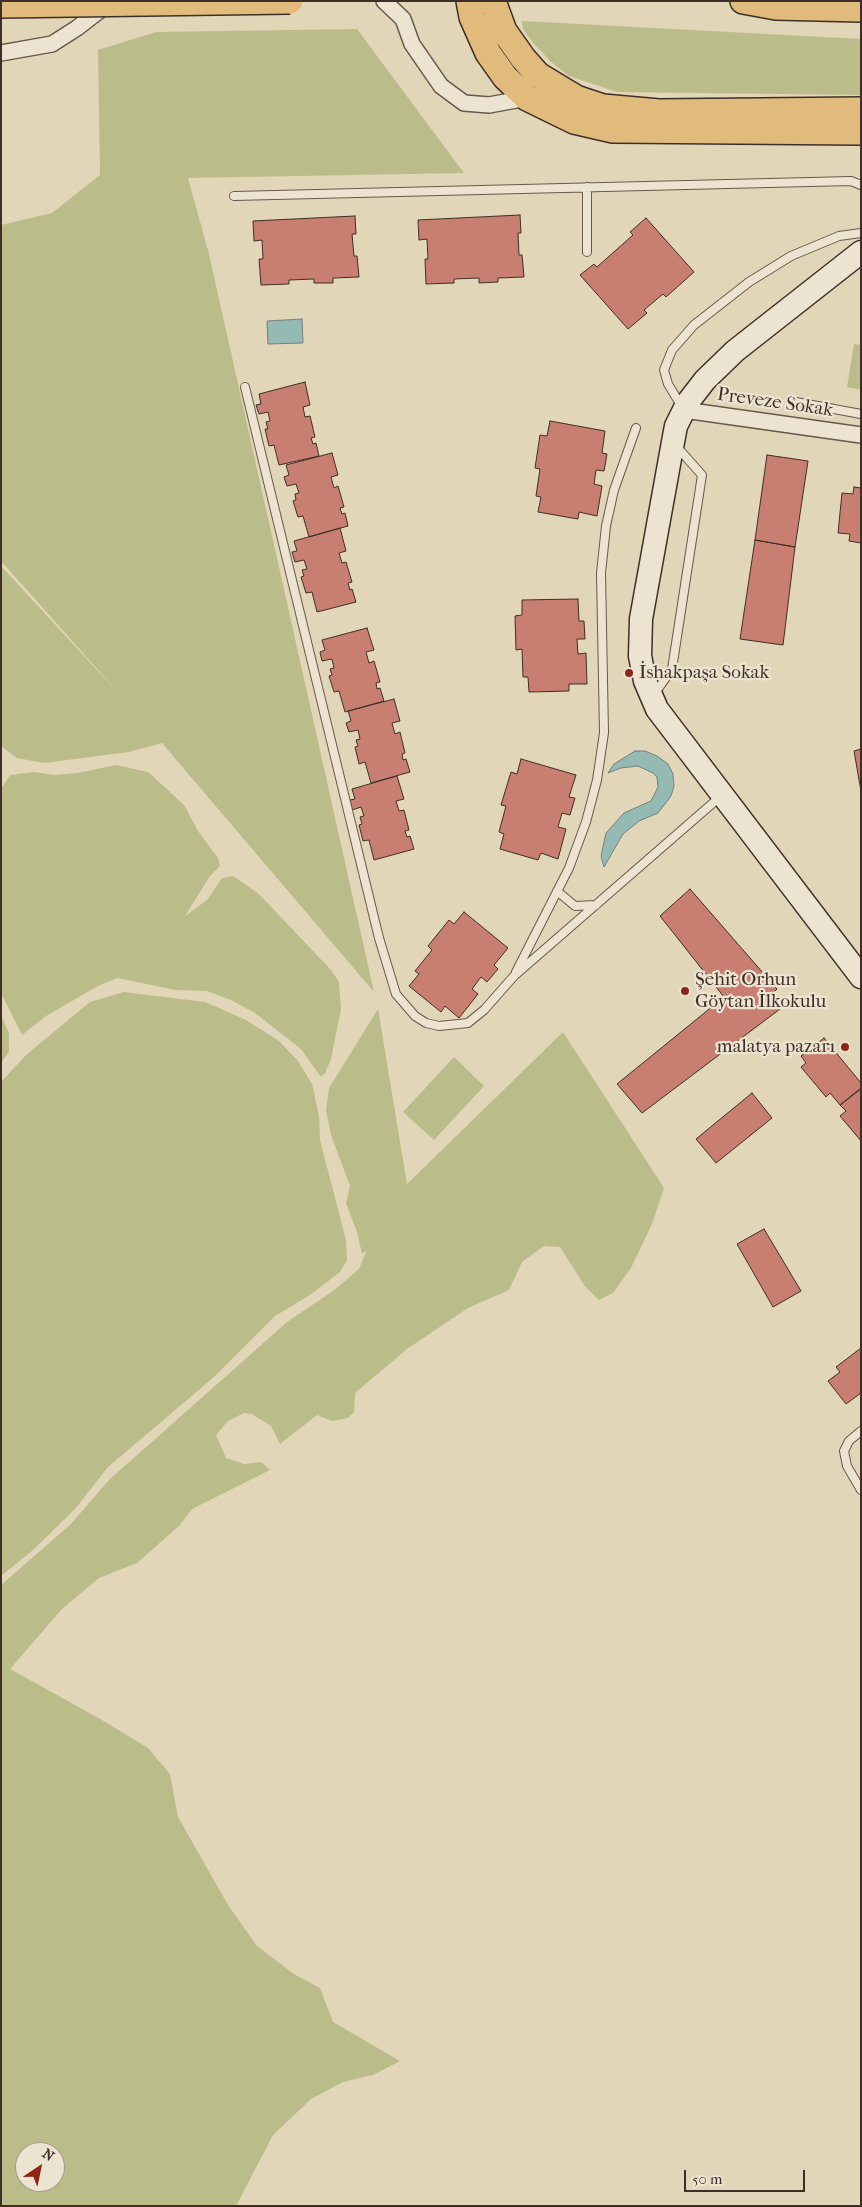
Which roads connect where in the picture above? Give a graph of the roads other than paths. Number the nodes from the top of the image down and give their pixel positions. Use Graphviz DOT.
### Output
graph roads {
  1 [pos="111,1"];
  2 [pos="290,1"];
  3 [pos="384,1"];
  4 [pos="469,1"];
  5 [pos="493,1"];
  6 [pos="743,1"];
  7 [pos="1,5"];
  8 [pos="861,9"];
  9 [pos="1,52"];
  10 [pos="527,98"];
  11 [pos="861,110"];
  12 [pos="861,132"];
  13 [pos="861,184"];
  14 [pos="587,187"];
  15 [pos="234,196"];
  16 [pos="861,233"];
  17 [pos="587,252"];
  18 [pos="861,252"];
  19 [pos="245,387"];
  20 [pos="796,402"];
  21 [pos="684,410"];
  22 [pos="861,414"];
  23 [pos="636,428"];
  24 [pos="861,435"];
  25 [pos="673,442"];
  26 [pos="652,697"];
  27 [pos="722,795"];
  28 [pos="557,891"];
  29 [pos="596,905"];
  30 [pos="514,976"];
  31 [pos="861,977"];
  32 [pos="861,1431"];
  33 [pos="861,1490"];
  1 -- 9 [label="street"];
  2 -- 7 [label="main road, bridge"];
  3 -- 10 [label="street"];
  4 -- 10 [label="main road"];
  5 -- 11 [label="main road"];
  6 -- 8 [label="main road"];
  10 -- 12 [label="main road"];
  13 -- 14 [label="lane"];
  14 -- 15 [label="lane"];
  14 -- 17 [label="lane"];
  16 -- 21 [label="lane"];
  18 -- 21 [label="street"];
  19 -- 30 [label="lane"];
  20 -- 22 [label="lane"];
  21 -- 24 [label="street, Preveze Sokak"];
  21 -- 25 [label="street"];
  23 -- 28 [label="lane"];
  25 -- 26 [label="street"];
  25 -- 26 [label="lane"];
  26 -- 27 [label="street"];
  27 -- 29 [label="lane"];
  27 -- 31 [label="street"];
  28 -- 29 [label="lane"];
  28 -- 30 [label="lane"];
  29 -- 30 [label="lane"];
  32 -- 33 [label="lane"];
}
